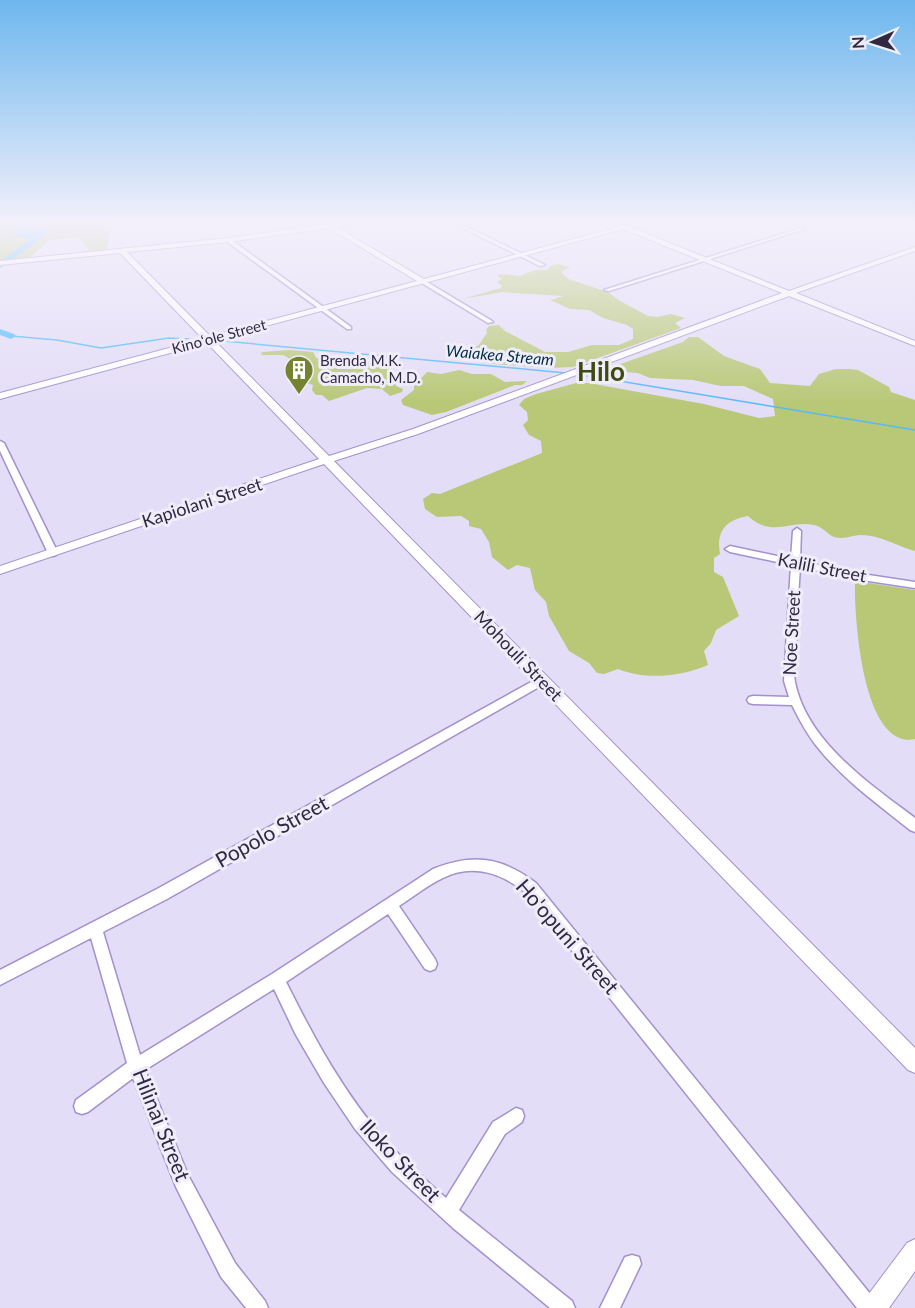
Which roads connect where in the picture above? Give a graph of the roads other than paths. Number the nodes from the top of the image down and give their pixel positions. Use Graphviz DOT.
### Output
graph roads {
  1 [pos="152,282"];
  2 [pos="286,282"];
  3 [pos="418,282"];
  4 [pos="424,282"];
  5 [pos="632,282"];
  6 [pos="760,282"];
  7 [pos="822,282"];
  8 [pos="607,290"];
  9 [pos="789,294"];
  10 [pos="323,309"];
  11 [pos="490,322"];
  12 [pos="349,328"];
  13 [pos="207,340"];
  14 [pos="915,344"];
  15 [pos="0,396"];
  16 [pos="0,443"];
  17 [pos="327,461"];
  18 [pos="12,466"];
  19 [pos="0,470"];
  20 [pos="796,531"];
  21 [pos="730,549"];
  22 [pos="53,553"];
  23 [pos="796,563"];
  24 [pos="0,570"];
  25 [pos="915,585"];
  26 [pos="542,680"];
  27 [pos="753,699"];
  28 [pos="793,701"];
  29 [pos="915,826"];
  30 [pos="390,905"];
  31 [pos="95,929"];
  32 [pos="430,964"];
  33 [pos="0,978"];
  34 [pos="277,979"];
  35 [pos="915,1064"];
  36 [pos="136,1067"];
  37 [pos="82,1106"];
  38 [pos="516,1116"];
  39 [pos="448,1211"];
  40 [pos="915,1251"];
  41 [pos="632,1264"];
  42 [pos="258,1308"];
  43 [pos="565,1308"];
  44 [pos="610,1308"];
  45 [pos="868,1308"];
  46 [pos="874,1308"];
  1 -- 13 [label="street, Mohouli Street"];
  2 -- 10 [label="street"];
  3 -- 10 [label="street, Kinoʻole Street"];
  4 -- 11 [label="street"];
  5 -- 8 [label="street"];
  6 -- 9 [label="street"];
  7 -- 9 [label="street, Kapiolani Street"];
  9 -- 14 [label="street"];
  9 -- 17 [label="street, Kapiolani Street"];
  10 -- 12 [label="street"];
  10 -- 13 [label="street, Kinoʻole Street"];
  13 -- 15 [label="street, Kinoʻole Street"];
  13 -- 17 [label="street, Mohouli Street"];
  16 -- 18 [label="street"];
  17 -- 22 [label="street, Kapiolani Street"];
  17 -- 26 [label="street, Mohouli Street"];
  18 -- 19 [label="street"];
  18 -- 22 [label="street"];
  20 -- 23 [label="street, Noe Street"];
  21 -- 23 [label="street, Kalili Street"];
  22 -- 24 [label="street, Kapiolani Street"];
  23 -- 25 [label="street, Kalili Street"];
  23 -- 28 [label="street, Noe Street"];
  26 -- 31 [label="street, Popolo Street"];
  26 -- 35 [label="street, Mohouli Street"];
  27 -- 28 [label="street"];
  28 -- 29 [label="street, Noe Street"];
  30 -- 32 [label="street"];
  30 -- 34 [label="street, Ho'opuni Street"];
  30 -- 45 [label="street, Ho'opuni Street"];
  31 -- 33 [label="street, Popolo Street"];
  31 -- 36 [label="street, Hilinai Street"];
  34 -- 36 [label="street, Ho'opuni Street"];
  34 -- 39 [label="street, Iloko Street"];
  36 -- 37 [label="street, Ho'opuni Street"];
  36 -- 42 [label="street, Hilinai Street"];
  38 -- 39 [label="street"];
  39 -- 43 [label="street, Iloko Street"];
  40 -- 46 [label="street"];
  41 -- 44 [label="street"];
}
